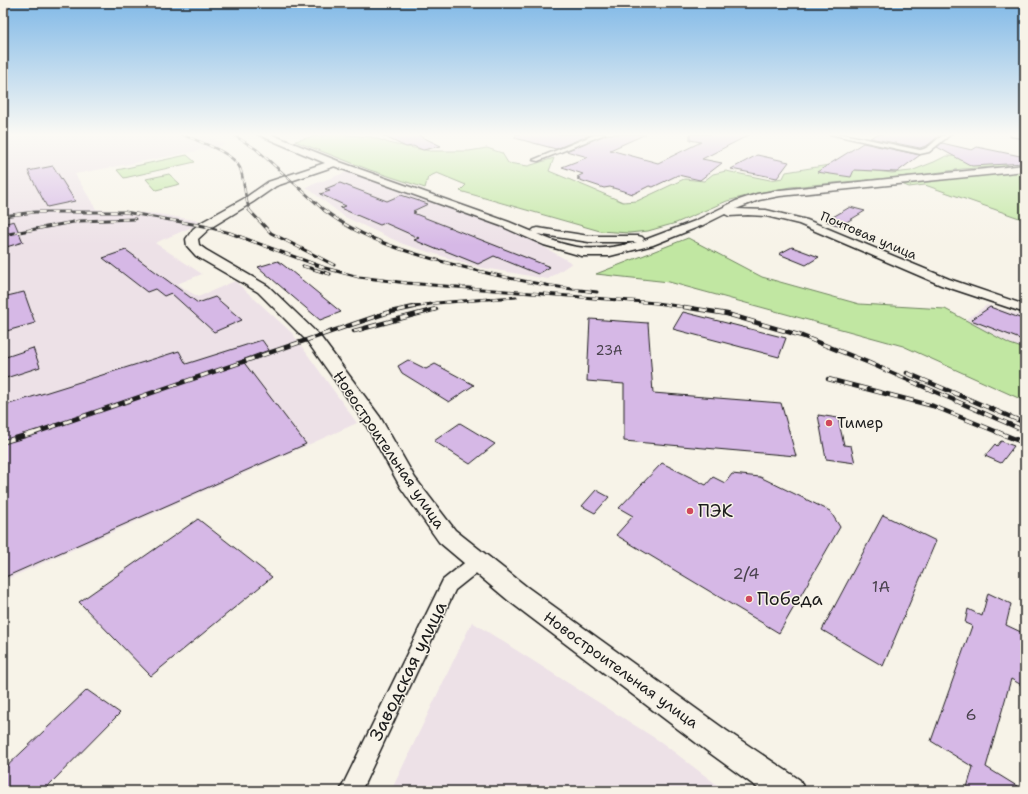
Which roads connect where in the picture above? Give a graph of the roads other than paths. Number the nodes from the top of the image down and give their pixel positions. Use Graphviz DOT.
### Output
graph roads {
  1 [pos="310,171"];
  2 [pos="357,171"];
  3 [pos="995,171"];
  4 [pos="699,223"];
  5 [pos="1025,309"];
  6 [pos="479,561"];
  7 [pos="350,791"];
  8 [pos="789,791"];
  1 -- 6 [label="main road, Новостроительная улица"];
  2 -- 4 [label="main road"];
  3 -- 4 [label="main road"];
  4 -- 5 [label="main road, Почтовая улица"];
  6 -- 7 [label="street, Заводская улица"];
  6 -- 8 [label="main road, Новостроительная улица"];
}
